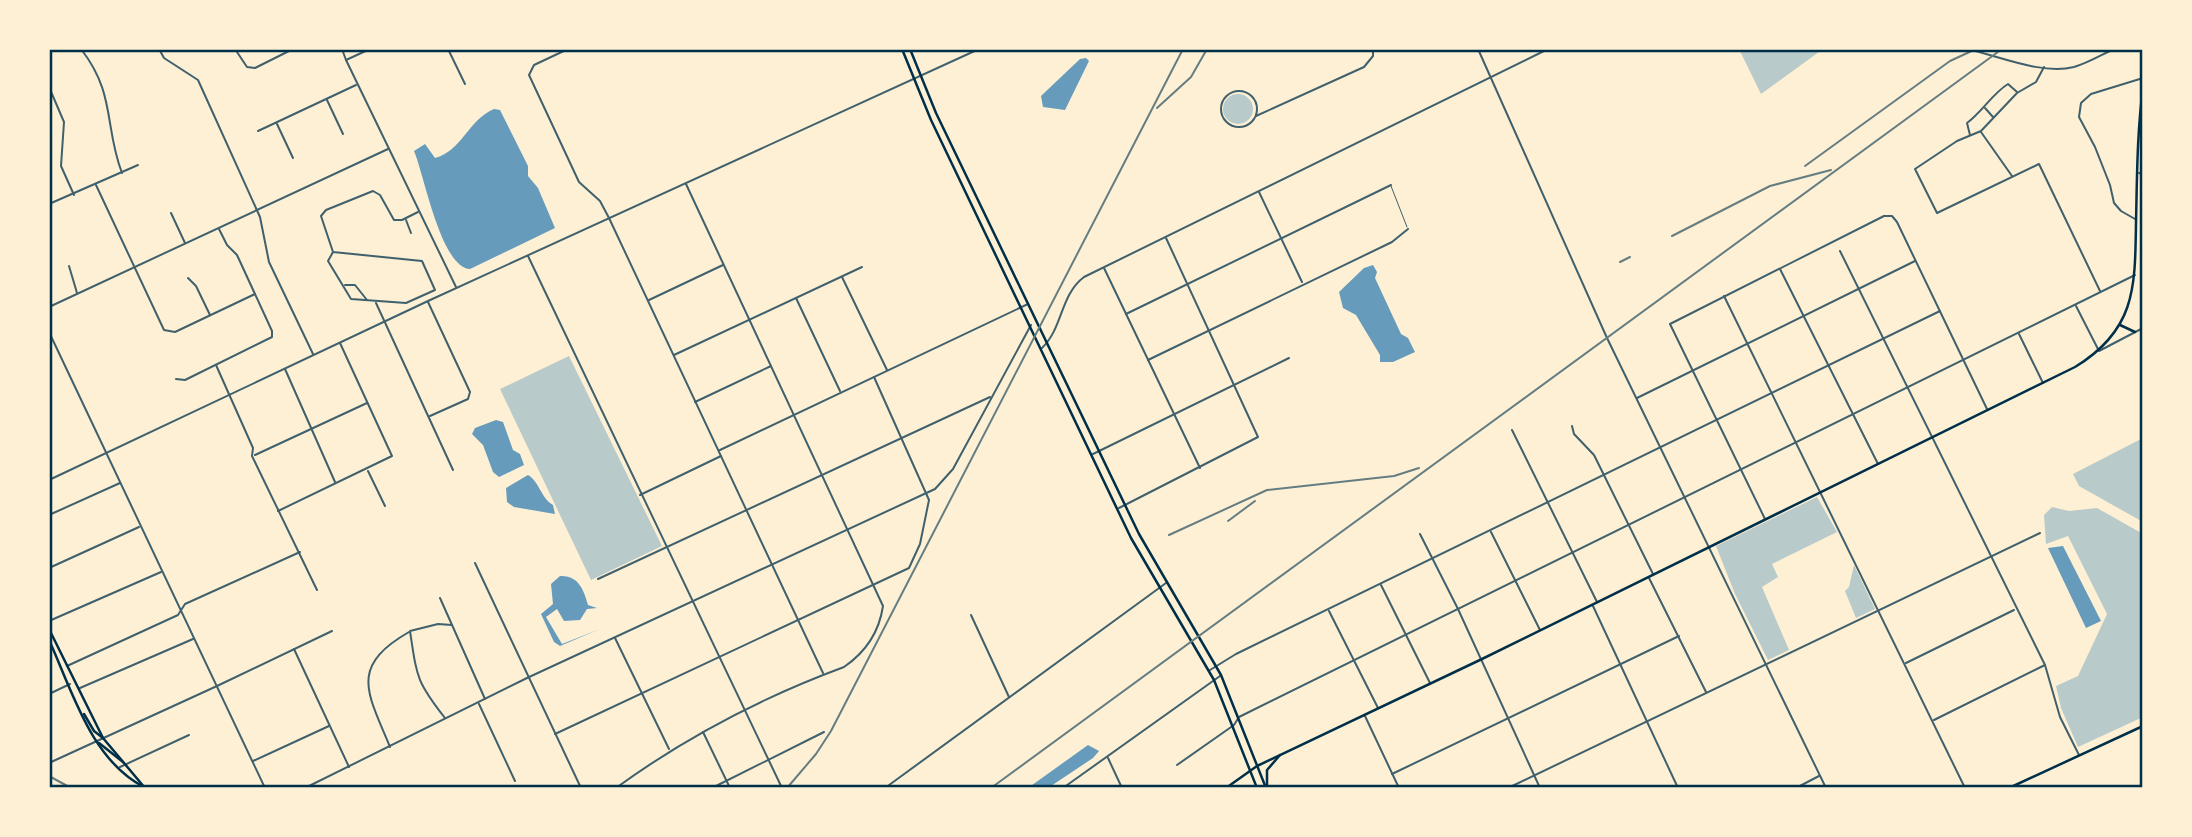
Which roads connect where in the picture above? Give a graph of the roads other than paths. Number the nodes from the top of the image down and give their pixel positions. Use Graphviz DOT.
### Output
graph roads {
  1 [pos="81,49"];
  2 [pos="159,49"];
  3 [pos="235,49"];
  4 [pos="293,49"];
  5 [pos="342,49"];
  6 [pos="370,49"];
  7 [pos="448,49"];
  8 [pos="568,49"];
  9 [pos="902,49"];
  10 [pos="910,49"];
  11 [pos="979,49"];
  12 [pos="1373,49"];
  13 [pos="1478,49"];
  14 [pos="1548,49"];
  15 [pos="1967,49"];
  16 [pos="2114,49"];
  17 [pos="346,60"];
  18 [pos="2044,67"];
  19 [pos="921,75"];
  20 [pos="1491,78"];
  21 [pos="2143,78"];
  22 [pos="915,79"];
  23 [pos="465,84"];
  24 [pos="357,85"];
  25 [pos="49,87"];
  26 [pos="2143,88"];
  27 [pos="2017,93"];
  28 [pos="327,99"];
  29 [pos="1985,108"];
  30 [pos="1256,116"];
  31 [pos="1994,117"];
  32 [pos="277,123"];
  33 [pos="258,131"];
  34 [pos="1981,131"];
  35 [pos="344,134"];
  36 [pos="946,135"];
  37 [pos="1970,135"];
  38 [pos="940,138"];
  39 [pos="388,149"];
  40 [pos="293,158"];
  41 [pos="138,165"];
  42 [pos="122,173"];
  43 [pos="2141,173"];
  44 [pos="2012,176"];
  45 [pos="686,184"];
  46 [pos="96,185"];
  47 [pos="1391,185"];
  48 [pos="1259,191"];
  49 [pos="975,194"];
  50 [pos="74,195"];
  51 [pos="968,197"];
  52 [pos="49,204"];
  53 [pos="257,211"];
  54 [pos="419,212"];
  55 [pos="171,213"];
  56 [pos="609,218"];
  57 [pos="405,219"];
  58 [pos="2136,219"];
  59 [pos="219,229"];
  60 [pos="1408,229"];
  61 [pos="411,233"];
  62 [pos="1165,237"];
  63 [pos="1281,239"];
  64 [pos="186,244"];
  65 [pos="999,244"];
  66 [pos="992,247"];
  67 [pos="1840,251"];
  68 [pos="332,252"];
  69 [pos="527,255"];
  70 [pos="1916,261"];
  71 [pos="724,265"];
  72 [pos="69,266"];
  73 [pos="862,267"];
  74 [pos="1104,267"];
  75 [pos="134,268"];
  76 [pos="1780,268"];
  77 [pos="2135,275"];
  78 [pos="842,276"];
  79 [pos="188,278"];
  80 [pos="1303,284"];
  81 [pos="344,285"];
  82 [pos="1187,285"];
  83 [pos="457,288"];
  84 [pos="1858,290"];
  85 [pos="2100,292"];
  86 [pos="77,294"];
  87 [pos="255,294"];
  88 [pos="1724,295"];
  89 [pos="796,298"];
  90 [pos="368,300"];
  91 [pos="428,300"];
  92 [pos="375,301"];
  93 [pos="648,301"];
  94 [pos="1029,304"];
  95 [pos="2075,305"];
  96 [pos="49,307"];
  97 [pos="1022,307"];
  98 [pos="1940,311"];
  99 [pos="210,314"];
  100 [pos="1126,314"];
  101 [pos="1804,316"];
  102 [pos="750,319"];
  103 [pos="383,322"];
  104 [pos="1031,325"];
  105 [pos="2120,325"];
  106 [pos="2143,328"];
  107 [pos="1209,330"];
  108 [pos="49,332"];
  109 [pos="2135,332"];
  110 [pos="2019,334"];
  111 [pos="1882,340"];
  112 [pos="340,342"];
  113 [pos="1048,343"];
  114 [pos="1747,344"];
  115 [pos="1042,348"];
  116 [pos="2099,352"];
  117 [pos="313,355"];
  118 [pos="673,356"];
  119 [pos="1289,358"];
  120 [pos="1148,360"];
  121 [pos="1964,360"];
  122 [pos="216,365"];
  123 [pos="772,366"];
  124 [pos="1829,366"];
  125 [pos="285,368"];
  126 [pos="887,371"];
  127 [pos="1691,371"];
  128 [pos="874,377"];
  129 [pos="176,379"];
  130 [pos="2043,383"];
  131 [pos="1235,385"];
  132 [pos="1906,388"];
  133 [pos="841,392"];
  134 [pos="230,394"];
  135 [pos="1772,394"];
  136 [pos="990,397"];
  137 [pos="1637,398"];
  138 [pos="695,402"];
  139 [pos="368,403"];
  140 [pos="1988,410"];
  141 [pos="794,414"];
  142 [pos="1174,414"];
  143 [pos="1853,414"];
  144 [pos="428,417"];
  145 [pos="1716,421"];
  146 [pos="1572,426"];
  147 [pos="312,429"];
  148 [pos="1512,430"];
  149 [pos="903,436"];
  150 [pos="1933,436"];
  151 [pos="1797,442"];
  152 [pos="1661,448"];
  153 [pos="719,450"];
  154 [pos="1100,450"];
  155 [pos="107,453"];
  156 [pos="1093,454"];
  157 [pos="252,456"];
  158 [pos="722,456"];
  159 [pos="1878,464"];
  160 [pos="1200,469"];
  161 [pos="367,470"];
  162 [pos="453,470"];
  163 [pos="1741,470"];
  164 [pos="822,474"];
  165 [pos="1604,476"];
  166 [pos="49,480"];
  167 [pos="121,483"];
  168 [pos="336,484"];
  169 [pos="926,492"];
  170 [pos="1822,492"];
  171 [pos="640,495"];
  172 [pos="1685,498"];
  173 [pos="1547,503"];
  174 [pos="1125,505"];
  175 [pos="385,506"];
  176 [pos="746,509"];
  177 [pos="1118,509"];
  178 [pos="278,511"];
  179 [pos="49,515"];
  180 [pos="1765,520"];
  181 [pos="140,526"];
  182 [pos="1629,526"];
  183 [pos="847,529"];
  184 [pos="1490,531"];
  185 [pos="2040,533"];
  186 [pos="1420,534"];
  187 [pos="666,547"];
  188 [pos="1709,547"];
  189 [pos="300,552"];
  190 [pos="1572,553"];
  191 [pos="1991,555"];
  192 [pos="1433,559"];
  193 [pos="475,563"];
  194 [pos="770,564"];
  195 [pos="49,568"];
  196 [pos="162,572"];
  197 [pos="1653,575"];
  198 [pos="1649,577"];
  199 [pos="598,579"];
  200 [pos="1515,581"];
  201 [pos="1167,582"];
  202 [pos="875,584"];
  203 [pos="1381,584"];
  204 [pos="1160,587"];
  205 [pos="317,590"];
  206 [pos="440,598"];
  207 [pos="692,603"];
  208 [pos="1597,603"];
  209 [pos="1592,605"];
  210 [pos="1458,609"];
  211 [pos="2016,609"];
  212 [pos="180,610"];
  213 [pos="1328,610"];
  214 [pos="1879,611"];
  215 [pos="971,615"];
  216 [pos="798,620"];
  217 [pos="49,621"];
  218 [pos="452,625"];
  219 [pos="49,629"];
  220 [pos="332,631"];
  221 [pos="410,631"];
  222 [pos="1540,631"];
  223 [pos="1406,634"];
  224 [pos="1679,636"];
  225 [pos="614,637"];
  226 [pos="194,638"];
  227 [pos="49,640"];
  228 [pos="294,649"];
  229 [pos="719,657"];
  230 [pos="1354,659"];
  231 [pos="1482,659"];
  232 [pos="1905,663"];
  233 [pos="1620,664"];
  234 [pos="1768,665"];
  235 [pos="2045,665"];
  236 [pos="67,666"];
  237 [pos="1216,666"];
  238 [pos="1209,670"];
  239 [pos="823,674"];
  240 [pos="1221,675"];
  241 [pos="527,678"];
  242 [pos="1214,680"];
  243 [pos="70,684"];
  244 [pos="1430,684"];
  245 [pos="217,686"];
  246 [pos="78,688"];
  247 [pos="641,692"];
  248 [pos="49,694"];
  249 [pos="1706,694"];
  250 [pos="1009,698"];
  251 [pos="485,699"];
  252 [pos="479,703"];
  253 [pos="1378,708"];
  254 [pos="80,709"];
  255 [pos="745,710"];
  256 [pos="1364,715"];
  257 [pos="1239,717"];
  258 [pos="1507,718"];
  259 [pos="446,719"];
  260 [pos="1933,720"];
  261 [pos="1647,722"];
  262 [pos="330,725"];
  263 [pos="1234,725"];
  264 [pos="2143,726"];
  265 [pos="703,731"];
  266 [pos="824,732"];
  267 [pos="555,734"];
  268 [pos="189,735"];
  269 [pos="103,738"];
  270 [pos="96,741"];
  271 [pos="390,747"];
  272 [pos="669,749"];
  273 [pos="1280,755"];
  274 [pos="2079,756"];
  275 [pos="1108,757"];
  276 [pos="768,758"];
  277 [pos="253,761"];
  278 [pos="49,763"];
  279 [pos="124,763"];
  280 [pos="1177,765"];
  281 [pos="1257,766"];
  282 [pos="349,767"];
  283 [pos="120,768"];
  284 [pos="1249,770"];
  285 [pos="1392,774"];
  286 [pos="1535,775"];
  287 [pos="1820,776"];
  288 [pos="515,780"];
  289 [pos="727,780"];
  290 [pos="145,788"];
  291 [pos="265,788"];
  292 [pos="305,788"];
  293 [pos="581,788"];
  294 [pos="615,788"];
  295 [pos="712,788"];
  296 [pos="730,788"];
  297 [pos="782,788"];
  298 [pos="885,788"];
  299 [pos="1063,788"];
  300 [pos="1122,788"];
  301 [pos="1226,788"];
  302 [pos="1257,788"];
  303 [pos="1266,788"];
  304 [pos="1399,788"];
  305 [pos="1508,788"];
  306 [pos="1540,788"];
  307 [pos="1678,788"];
  308 [pos="1796,788"];
  309 [pos="1826,788"];
  310 [pos="1965,788"];
  311 [pos="2009,788"];
  1 -- 42 [label="street"];
  2 -- 53 [label="street"];
  3 -- 4 [label="street"];
  5 -- 17 [label="street"];
  6 -- 17 [label="street"];
  7 -- 23 [label="street"];
  8 -- 56 [label="street"];
  9 -- 22 [label="main road"];
  10 -- 19 [label="main road"];
  11 -- 19 [label="street"];
  12 -- 30 [label="street"];
  13 -- 20 [label="street"];
  14 -- 20 [label="street"];
  15 -- 18 [label="street"];
  16 -- 18 [label="street"];
  17 -- 24 [label="street"];
  18 -- 27 [label="street"];
  19 -- 22 [label="street"];
  19 -- 36 [label="main road"];
  20 -- 48 [label="street"];
  20 -- 137 [label="street"];
  21 -- 58 [label="street"];
  22 -- 38 [label="main road"];
  22 -- 45 [label="street"];
  24 -- 28 [label="street"];
  24 -- 39 [label="street"];
  25 -- 50 [label="street"];
  26 -- 43 [label="main road"];
  27 -- 29 [label="street"];
  27 -- 31 [label="street"];
  28 -- 32 [label="street"];
  28 -- 35 [label="street"];
  29 -- 31 [label="street"];
  29 -- 37 [label="street"];
  30 -- 30 [label="street"];
  31 -- 34 [label="street"];
  32 -- 33 [label="street"];
  32 -- 40 [label="street"];
  34 -- 37 [label="street"];
  34 -- 44 [label="street"];
  36 -- 38 [label="main road"];
  36 -- 49 [label="main road"];
  37 -- 44 [label="street"];
  38 -- 51 [label="main road"];
  39 -- 53 [label="street"];
  39 -- 54 [label="street"];
  41 -- 42 [label="street"];
  42 -- 46 [label="street"];
  43 -- 58 [label="main road"];
  44 -- 85 [label="street"];
  45 -- 56 [label="street"];
  45 -- 71 [label="street"];
  46 -- 50 [label="street"];
  46 -- 75 [label="street"];
  47 -- 60 [label="lane"];
  47 -- 63 [label="street"];
  48 -- 62 [label="street"];
  48 -- 63 [label="street"];
  49 -- 51 [label="main road"];
  49 -- 65 [label="main road"];
  50 -- 52 [label="street"];
  51 -- 66 [label="main road"];
  53 -- 59 [label="street"];
  53 -- 117 [label="street"];
  54 -- 57 [label="street"];
  54 -- 83 [label="street"];
  55 -- 64 [label="street"];
  56 -- 69 [label="street"];
  56 -- 93 [label="street"];
  57 -- 61 [label="street"];
  57 -- 68 [label="street"];
  58 -- 77 [label="main road"];
  59 -- 64 [label="street"];
  59 -- 87 [label="street"];
  60 -- 80 [label="street"];
  62 -- 74 [label="street"];
  62 -- 82 [label="street"];
  63 -- 80 [label="street"];
  63 -- 82 [label="street"];
  64 -- 75 [label="street"];
  65 -- 66 [label="main road"];
  65 -- 94 [label="main road"];
  66 -- 97 [label="main road"];
  67 -- 84 [label="street"];
  68 -- 81 [label="street"];
  68 -- 92 [label="street"];
  69 -- 83 [label="street"];
  69 -- 171 [label="street"];
  70 -- 76 [label="street"];
  70 -- 84 [label="street"];
  70 -- 98 [label="street"];
  71 -- 93 [label="street"];
  71 -- 102 [label="street"];
  72 -- 86 [label="street"];
  73 -- 78 [label="street"];
  74 -- 100 [label="street"];
  74 -- 113 [label="street"];
  75 -- 86 [label="street"];
  75 -- 99 [label="street"];
  76 -- 88 [label="street"];
  76 -- 101 [label="street"];
  77 -- 85 [label="street"];
  77 -- 105 [label="main road"];
  78 -- 89 [label="street"];
  78 -- 126 [label="street"];
  79 -- 99 [label="street"];
  80 -- 107 [label="street"];
  81 -- 90 [label="street"];
  81 -- 90 [label="street"];
  82 -- 100 [label="street"];
  82 -- 107 [label="street"];
  83 -- 91 [label="street"];
  84 -- 101 [label="street"];
  84 -- 111 [label="street"];
  85 -- 95 [label="street"];
  86 -- 96 [label="street"];
  87 -- 99 [label="street"];
  87 -- 122 [label="street"];
  88 -- 114 [label="street"];
  88 -- 127 [label="street"];
  89 -- 102 [label="street"];
  89 -- 133 [label="street"];
  90 -- 92 [label="street"];
  91 -- 103 [label="street"];
  91 -- 144 [label="street"];
  92 -- 103 [label="street"];
  93 -- 118 [label="street"];
  94 -- 97 [label="street"];
  94 -- 113 [label="main road"];
  95 -- 110 [label="street"];
  95 -- 116 [label="street"];
  97 -- 104 [label="main road"];
  97 -- 126 [label="street"];
  98 -- 111 [label="street"];
  98 -- 121 [label="street"];
  100 -- 120 [label="street"];
  101 -- 114 [label="street"];
  101 -- 124 [label="street"];
  102 -- 118 [label="street"];
  102 -- 123 [label="street"];
  103 -- 112 [label="street"];
  103 -- 144 [label="street"];
  104 -- 115 [label="main road"];
  104 -- 136 [label="street"];
  105 -- 109 [label="main road"];
  105 -- 116 [label="main road"];
  106 -- 109 [label="street"];
  107 -- 120 [label="street"];
  107 -- 131 [label="street"];
  108 -- 155 [label="street"];
  109 -- 116 [label="street"];
  110 -- 121 [label="street"];
  110 -- 130 [label="street"];
  111 -- 124 [label="street"];
  111 -- 132 [label="street"];
  112 -- 117 [label="street"];
  112 -- 139 [label="street"];
  113 -- 115 [label="street"];
  113 -- 154 [label="main road"];
  114 -- 127 [label="street"];
  114 -- 135 [label="street"];
  115 -- 156 [label="main road"];
  116 -- 130 [label="main road"];
  117 -- 125 [label="street"];
  118 -- 138 [label="street"];
  119 -- 131 [label="street"];
  120 -- 142 [label="street"];
  121 -- 132 [label="street"];
  121 -- 140 [label="street"];
  122 -- 129 [label="street"];
  122 -- 134 [label="street"];
  123 -- 138 [label="street"];
  123 -- 141 [label="street"];
  124 -- 135 [label="street"];
  124 -- 143 [label="street"];
  125 -- 134 [label="street"];
  125 -- 147 [label="street"];
  126 -- 128 [label="street"];
  127 -- 137 [label="street"];
  127 -- 145 [label="street"];
  128 -- 133 [label="street"];
  128 -- 149 [label="street"];
  130 -- 140 [label="main road"];
  131 -- 142 [label="street"];
  131 -- 160 [label="street"];
  132 -- 143 [label="street"];
  132 -- 150 [label="street"];
  133 -- 141 [label="street"];
  134 -- 155 [label="street"];
  134 -- 157 [label="street"];
  135 -- 145 [label="street"];
  135 -- 151 [label="street"];
  136 -- 149 [label="street"];
  136 -- 169 [label="street"];
  137 -- 152 [label="street"];
  138 -- 153 [label="street"];
  139 -- 147 [label="street"];
  139 -- 161 [label="street"];
  140 -- 150 [label="main road"];
  141 -- 153 [label="street"];
  141 -- 164 [label="street"];
  142 -- 154 [label="street"];
  142 -- 160 [label="street"];
  143 -- 151 [label="street"];
  143 -- 159 [label="street"];
  144 -- 162 [label="street"];
  145 -- 152 [label="street"];
  145 -- 163 [label="street"];
  146 -- 165 [label="street"];
  147 -- 157 [label="street"];
  147 -- 168 [label="street"];
  148 -- 173 [label="street"];
  149 -- 164 [label="street"];
  149 -- 169 [label="street"];
  150 -- 159 [label="main road"];
  150 -- 191 [label="street"];
  151 -- 163 [label="street"];
  151 -- 170 [label="street"];
  152 -- 165 [label="street"];
  152 -- 172 [label="street"];
  153 -- 158 [label="street"];
  154 -- 156 [label="street"];
  154 -- 174 [label="main road"];
  155 -- 166 [label="street"];
  155 -- 167 [label="street"];
  156 -- 177 [label="main road"];
  157 -- 178 [label="street"];
  158 -- 171 [label="street"];
  158 -- 176 [label="street"];
  159 -- 170 [label="main road"];
  160 -- 174 [label="street"];
  161 -- 168 [label="street"];
  161 -- 175 [label="street"];
  163 -- 172 [label="street"];
  163 -- 180 [label="street"];
  164 -- 176 [label="street"];
  164 -- 183 [label="street"];
  165 -- 173 [label="street"];
  165 -- 182 [label="street"];
  167 -- 179 [label="street"];
  167 -- 181 [label="street"];
  168 -- 178 [label="street"];
  169 -- 183 [label="street"];
  169 -- 202 [label="street"];
  170 -- 180 [label="main road"];
  170 -- 214 [label="street"];
  171 -- 187 [label="street"];
  172 -- 182 [label="street"];
  172 -- 188 [label="street"];
  173 -- 184 [label="street"];
  173 -- 190 [label="street"];
  174 -- 177 [label="street"];
  174 -- 201 [label="main road"];
  176 -- 187 [label="street"];
  176 -- 194 [label="street"];
  177 -- 204 [label="main road"];
  178 -- 189 [label="street"];
  180 -- 188 [label="main road"];
  181 -- 195 [label="street"];
  181 -- 196 [label="street"];
  182 -- 190 [label="street"];
  182 -- 197 [label="street"];
  183 -- 194 [label="street"];
  183 -- 202 [label="street"];
  184 -- 192 [label="street"];
  184 -- 200 [label="street"];
  185 -- 191 [label="street"];
  186 -- 192 [label="street"];
  187 -- 199 [label="street"];
  187 -- 207 [label="street"];
  188 -- 197 [label="main road"];
  188 -- 234 [label="street"];
  189 -- 205 [label="street"];
  189 -- 212 [label="street"];
  190 -- 200 [label="street"];
  190 -- 208 [label="street"];
  191 -- 211 [label="street"];
  191 -- 214 [label="street"];
  192 -- 203 [label="street"];
  192 -- 210 [label="street"];
  193 -- 241 [label="street"];
  194 -- 207 [label="street"];
  194 -- 216 [label="street"];
  196 -- 212 [label="street"];
  196 -- 217 [label="street"];
  197 -- 198 [label="main road"];
  198 -- 208 [label="main road"];
  198 -- 224 [label="street"];
  200 -- 210 [label="street"];
  200 -- 222 [label="street"];
  201 -- 204 [label="street"];
  201 -- 237 [label="main road"];
  202 -- 216 [label="street"];
  202 -- 239 [label="street"];
  203 -- 213 [label="street"];
  203 -- 223 [label="street"];
  204 -- 238 [label="main road"];
  204 -- 250 [label="street"];
  206 -- 218 [label="street"];
  207 -- 225 [label="street"];
  207 -- 229 [label="street"];
  208 -- 209 [label="main road"];
  209 -- 222 [label="main road"];
  209 -- 233 [label="street"];
  210 -- 223 [label="street"];
  210 -- 231 [label="street"];
  211 -- 232 [label="street"];
  211 -- 235 [label="street"];
  212 -- 226 [label="street"];
  212 -- 236 [label="street"];
  213 -- 230 [label="street"];
  213 -- 237 [label="street"];
  214 -- 232 [label="street"];
  214 -- 234 [label="street"];
  215 -- 250 [label="street"];
  216 -- 229 [label="street"];
  216 -- 239 [label="street"];
  218 -- 221 [label="street"];
  218 -- 251 [label="street"];
  219 -- 236 [label="main road"];
  220 -- 228 [label="street"];
  221 -- 259 [label="street"];
  221 -- 271 [label="street"];
  222 -- 231 [label="main road"];
  223 -- 230 [label="street"];
  223 -- 244 [label="street"];
  224 -- 233 [label="street"];
  224 -- 249 [label="street"];
  225 -- 241 [label="street"];
  225 -- 247 [label="street"];
  226 -- 245 [label="street"];
  226 -- 246 [label="street"];
  227 -- 243 [label="main road"];
  228 -- 245 [label="street"];
  228 -- 262 [label="street"];
  229 -- 247 [label="street"];
  229 -- 255 [label="street"];
  230 -- 253 [label="street"];
  230 -- 257 [label="street"];
  231 -- 244 [label="main road"];
  231 -- 258 [label="street"];
  232 -- 260 [label="street"];
  233 -- 258 [label="street"];
  233 -- 261 [label="street"];
  234 -- 249 [label="street"];
  234 -- 287 [label="street"];
  235 -- 260 [label="street"];
  235 -- 274 [label="street"];
  236 -- 246 [label="main road"];
  237 -- 238 [label="street"];
  237 -- 240 [label="main road"];
  238 -- 242 [label="main road"];
  239 -- 255 [label="street"];
  240 -- 242 [label="street"];
  240 -- 257 [label="main road"];
  241 -- 251 [label="street"];
  241 -- 267 [label="street"];
  242 -- 263 [label="main road"];
  242 -- 275 [label="street"];
  243 -- 248 [label="street"];
  243 -- 254 [label="main road"];
  244 -- 253 [label="main road"];
  245 -- 269 [label="street"];
  245 -- 277 [label="street"];
  246 -- 269 [label="main road"];
  247 -- 267 [label="street"];
  247 -- 272 [label="street"];
  249 -- 261 [label="street"];
  250 -- 298 [label="street"];
  251 -- 252 [label="street"];
  252 -- 259 [label="street"];
  252 -- 288 [label="street"];
  253 -- 256 [label="main road"];
  254 -- 269 [label="main road"];
  254 -- 270 [label="main road"];
  255 -- 265 [label="street"];
  255 -- 276 [label="street"];
  256 -- 273 [label="main road"];
  256 -- 285 [label="street"];
  257 -- 263 [label="street"];
  257 -- 281 [label="main road"];
  258 -- 285 [label="street"];
  258 -- 286 [label="street"];
  259 -- 271 [label="street"];
  260 -- 310 [label="street"];
  261 -- 286 [label="street"];
  261 -- 307 [label="street"];
  262 -- 277 [label="street"];
  262 -- 282 [label="street"];
  263 -- 280 [label="street"];
  263 -- 284 [label="main road"];
  264 -- 274 [label="main road"];
  265 -- 272 [label="street"];
  265 -- 289 [label="street"];
  266 -- 276 [label="street"];
  267 -- 293 [label="street"];
  268 -- 279 [label="street"];
  269 -- 270 [label="street"];
  269 -- 279 [label="main road"];
  270 -- 278 [label="street"];
  270 -- 279 [label="main road"];
  270 -- 283 [label="main road"];
  271 -- 282 [label="street"];
  272 -- 294 [label="street"];
  273 -- 281 [label="main road"];
  273 -- 303 [label="main road"];
  274 -- 311 [label="main road"];
  275 -- 299 [label="street"];
  275 -- 300 [label="street"];
  276 -- 289 [label="street"];
  276 -- 297 [label="street"];
  277 -- 291 [label="street"];
  279 -- 283 [label="street"];
  279 -- 290 [label="main road"];
  281 -- 284 [label="main road"];
  281 -- 303 [label="main road"];
  282 -- 292 [label="street"];
  283 -- 290 [label="main road"];
  284 -- 301 [label="main road"];
  284 -- 302 [label="main road"];
  285 -- 304 [label="street"];
  286 -- 305 [label="street"];
  286 -- 306 [label="street"];
  287 -- 308 [label="street"];
  287 -- 309 [label="street"];
  289 -- 295 [label="street"];
  289 -- 296 [label="street"];
}
